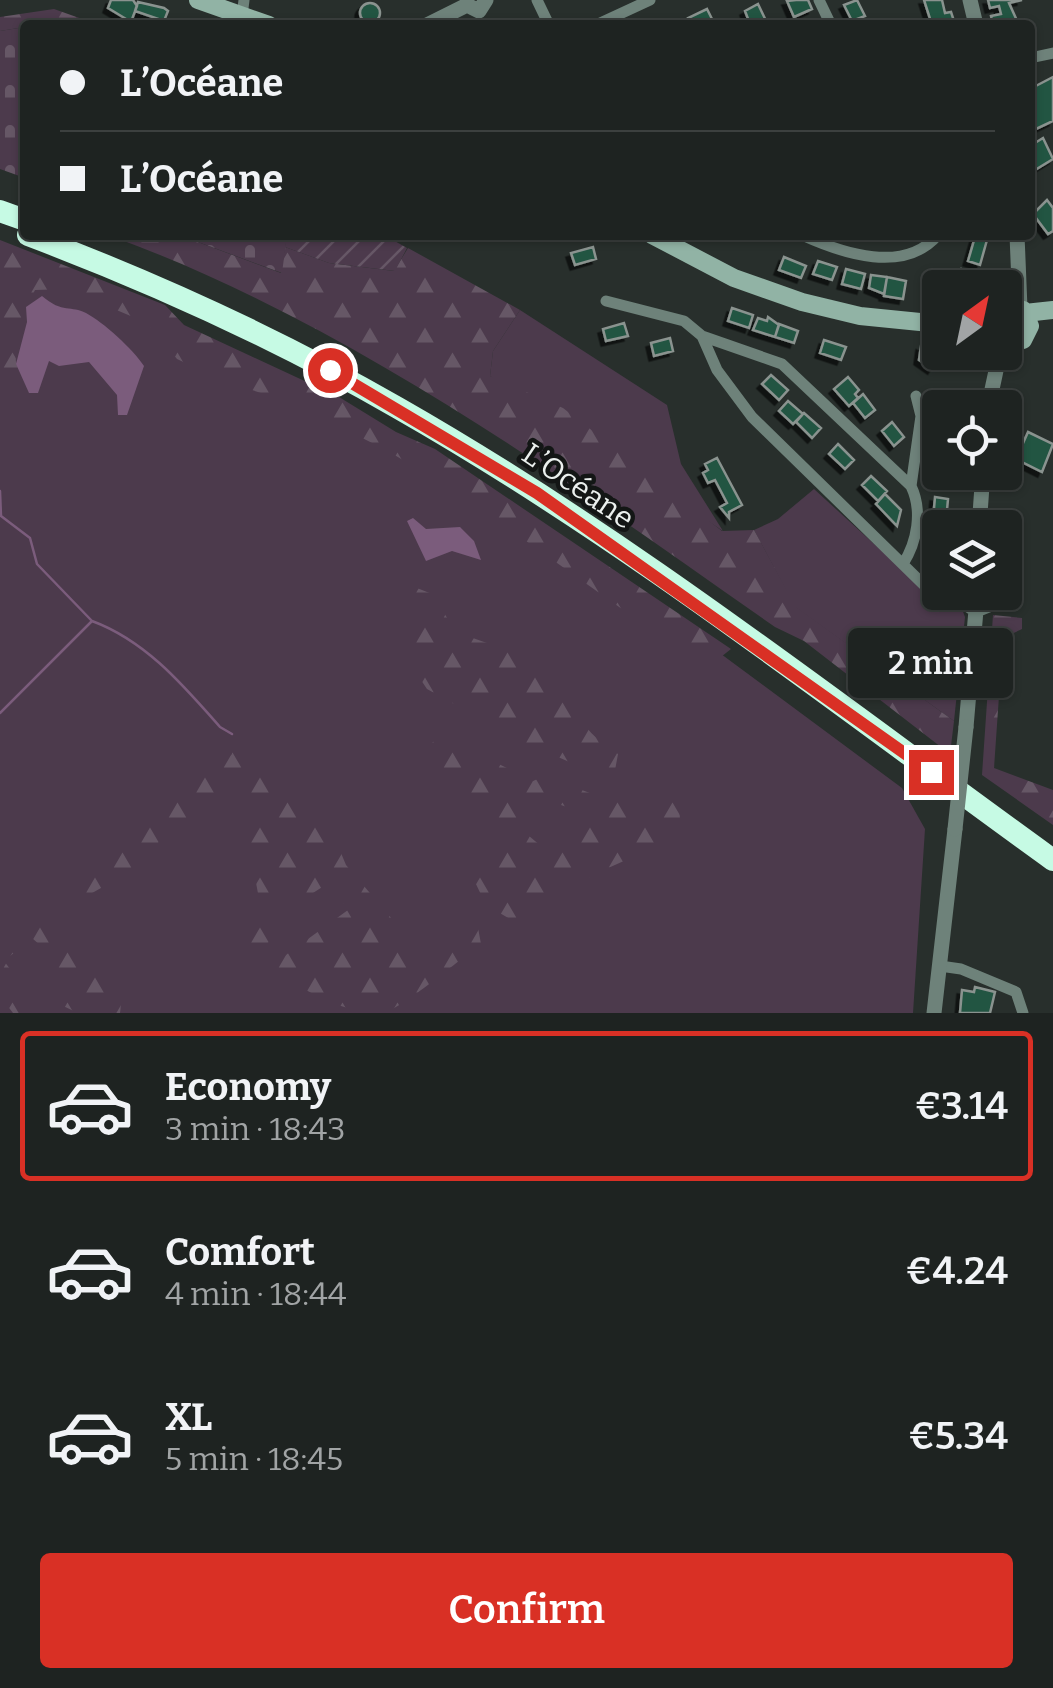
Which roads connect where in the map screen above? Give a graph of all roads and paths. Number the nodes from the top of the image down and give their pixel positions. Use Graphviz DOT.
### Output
graph roads {
  1 [pos="198,0"];
  2 [pos="650,0"];
  3 [pos="477,8"];
  4 [pos="240,11"];
  5 [pos="442,20"];
  6 [pos="613,20"];
  7 [pos="40,240"];
  8 [pos="78,240"];
  9 [pos="662,240"];
  10 [pos="676,240"];
  11 [pos="816,240"];
  12 [pos="841,240"];
  13 [pos="931,240"];
  14 [pos="1017,240"];
  15 [pos="833,246"];
  16 [pos="694,256"];
  17 [pos="1018,270"];
  18 [pos="606,302"];
  19 [pos="1053,310"];
  20 [pos="1022,312"];
  21 [pos="1022,313"];
  22 [pos="1053,319"];
  23 [pos="922,321"];
  24 [pos="702,336"];
  25 [pos="916,396"];
  26 [pos="911,486"];
  27 [pos="903,564"];
  28 [pos="922,583"];
  29 [pos="976,610"];
  30 [pos="1053,843"];
  31 [pos="1053,860"];
  32 [pos="940,966"];
  33 [pos="934,1013"];
  34 [pos="1023,1013"];
  1 -- 4 [label="main road"];
  2 -- 6 [label="street"];
  3 -- 5 [label="street"];
  7 -- 31 [label="highway, L’Océane"];
  8 -- 30 [label="highway, L’Océane"];
  9 -- 16 [label="main road"];
  10 -- 16 [label="main road"];
  11 -- 15 [label="street"];
  12 -- 15 [label="street"];
  13 -- 15 [label="street"];
  14 -- 17 [label="street"];
  16 -- 23 [label="main road"];
  18 -- 24 [label="street"];
  19 -- 20 [label="main road"];
  21 -- 22 [label="main road"];
  24 -- 26 [label="street"];
  24 -- 27 [label="street"];
  25 -- 26 [label="street"];
  26 -- 27 [label="street"];
  27 -- 28 [label="street"];
  29 -- 32 [label="street, bridge"];
  32 -- 33 [label="street"];
  32 -- 34 [label="street"];
}
